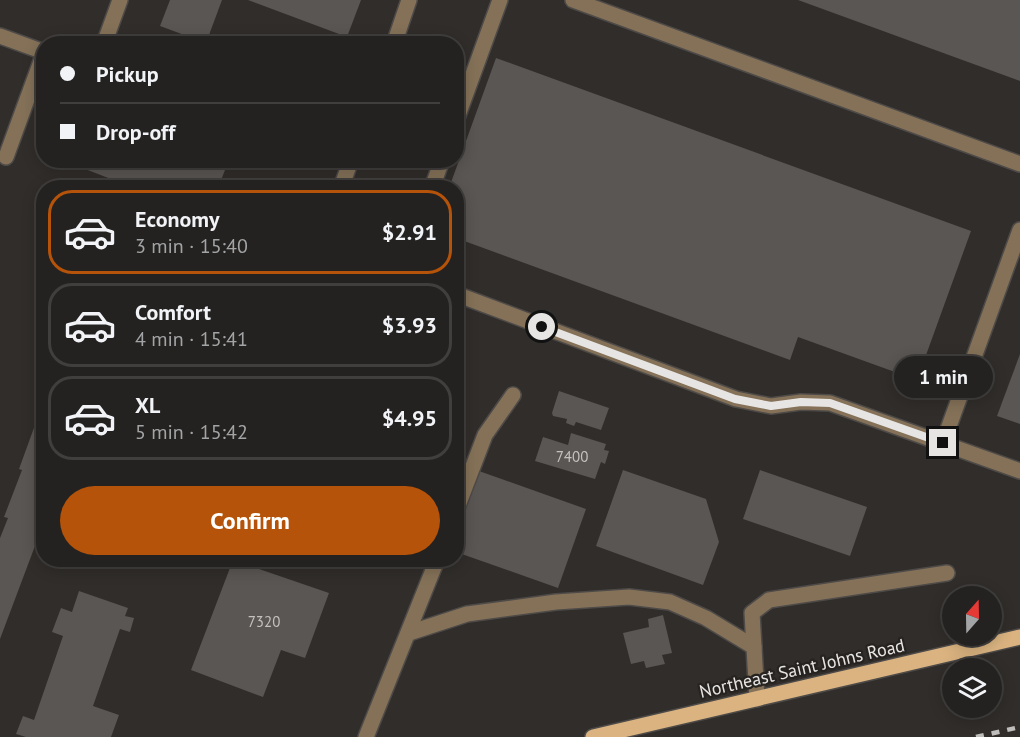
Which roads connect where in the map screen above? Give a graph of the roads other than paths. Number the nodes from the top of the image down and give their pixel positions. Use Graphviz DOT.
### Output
graph roads {
  1 [pos="120,0"];
  2 [pos="410,0"];
  3 [pos="500,0"];
  4 [pos="573,0"];
  5 [pos="0,36"];
  6 [pos="107,36"];
  7 [pos="397,36"];
  8 [pos="36,49"];
  9 [pos="36,74"];
  10 [pos="464,99"];
  11 [pos="6,157"];
  12 [pos="1020,164"];
  13 [pos="1020,231"];
  14 [pos="464,297"];
  15 [pos="513,395"];
  16 [pos="943,443"];
  17 [pos="1020,471"];
  18 [pos="464,490"];
  19 [pos="434,567"];
  20 [pos="947,573"];
  21 [pos="409,633"];
  22 [pos="1020,637"];
  23 [pos="754,647"];
  24 [pos="757,699"];
  25 [pos="366,737"];
  26 [pos="593,737"];
  1 -- 6 [label="street"];
  2 -- 7 [label="street"];
  3 -- 10 [label="street"];
  4 -- 12 [label="street"];
  5 -- 8 [label="street"];
  9 -- 11 [label="street"];
  13 -- 16 [label="street"];
  14 -- 16 [label="street"];
  15 -- 18 [label="street"];
  16 -- 17 [label="street"];
  19 -- 21 [label="street"];
  20 -- 23 [label="street"];
  21 -- 23 [label="street"];
  21 -- 25 [label="street"];
  22 -- 24 [label="main road, Northeast Saint Johns Road"];
  23 -- 24 [label="street"];
  24 -- 26 [label="main road, Northeast Saint Johns Road"];
}
